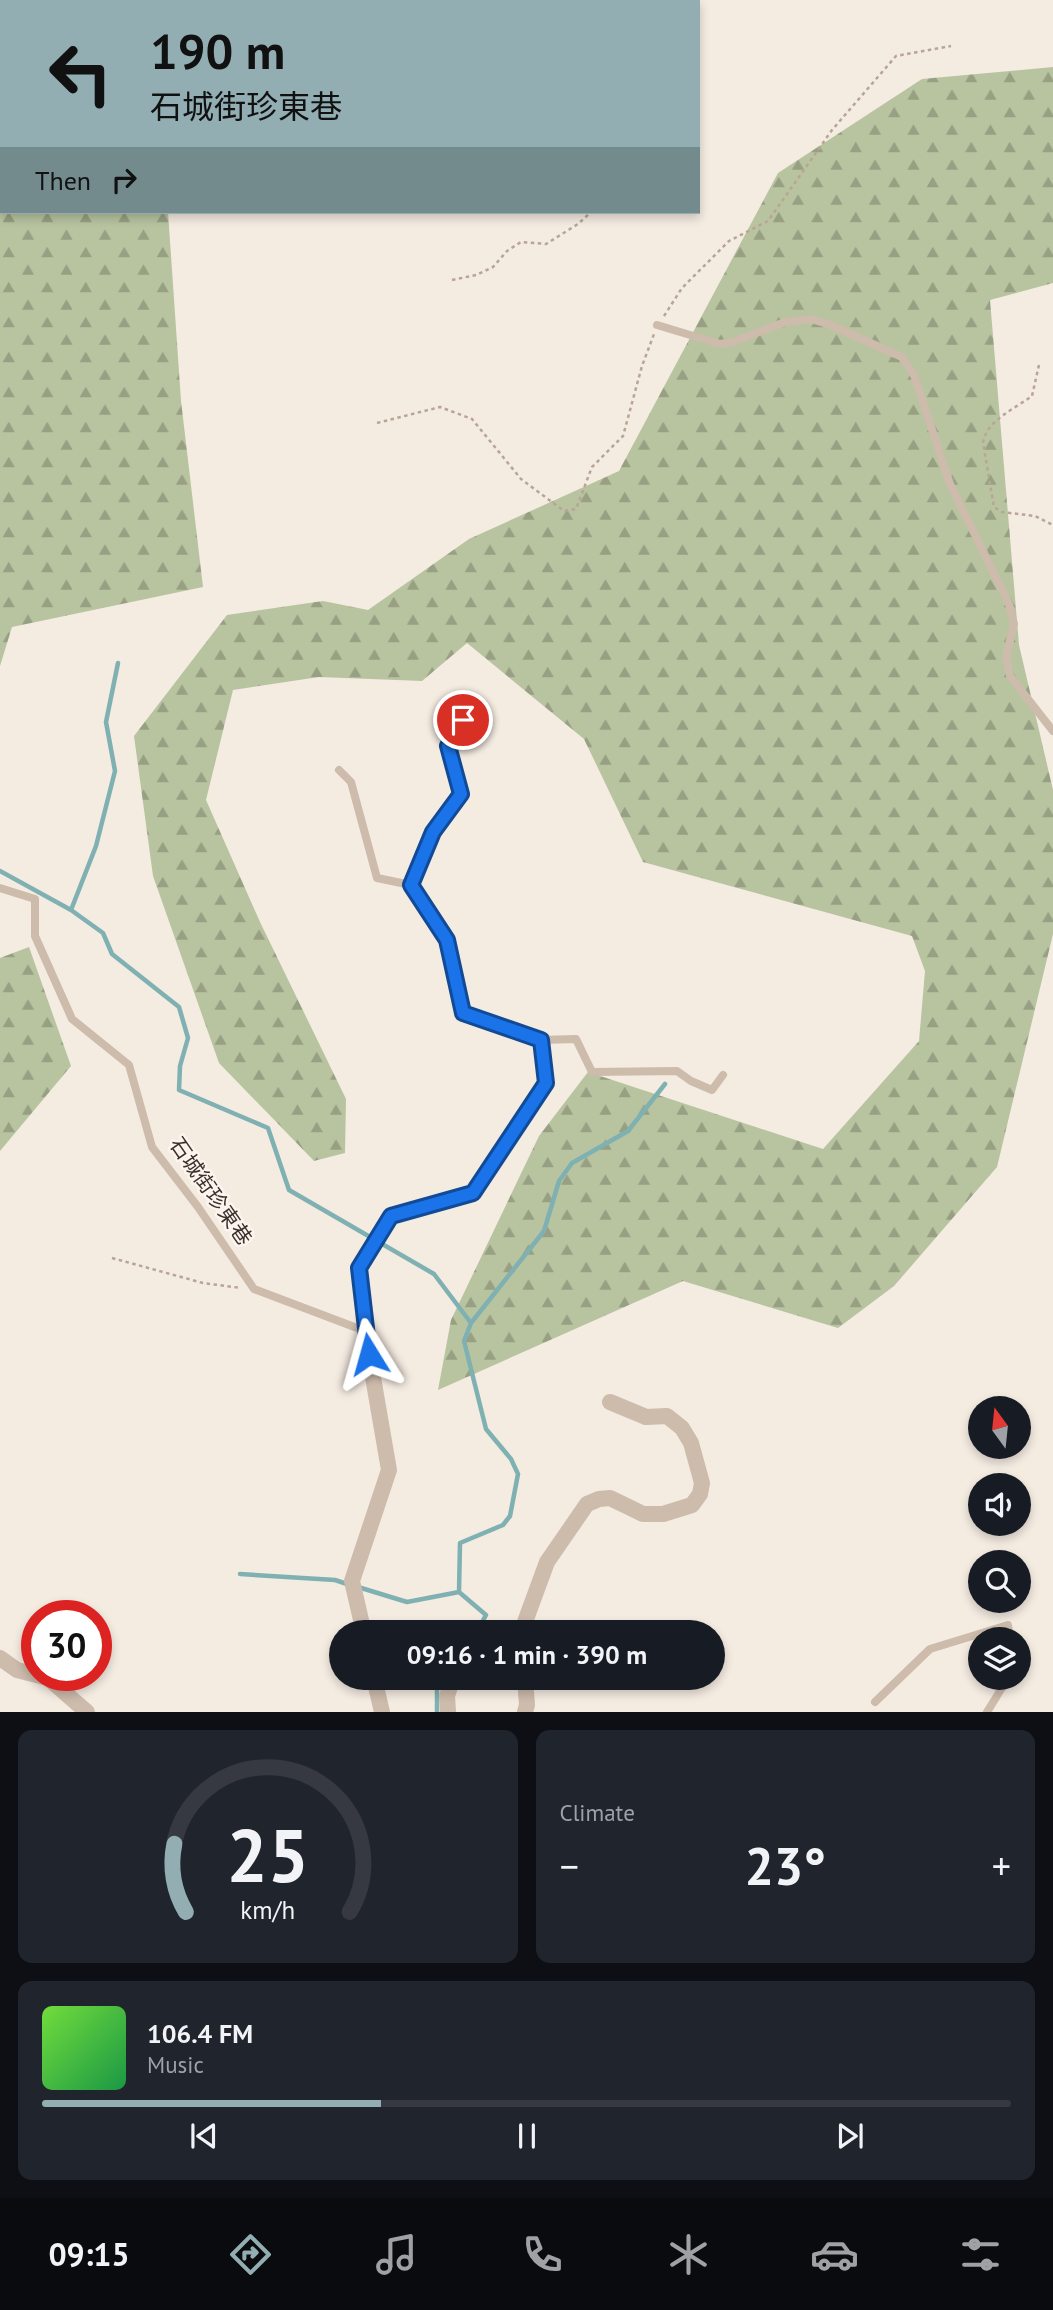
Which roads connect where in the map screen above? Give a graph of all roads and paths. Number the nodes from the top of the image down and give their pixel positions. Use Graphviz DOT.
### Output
graph roads {
  1 [pos="951,47"];
  2 [pos="589,214"];
  3 [pos="452,280"];
  4 [pos="657,326"];
  5 [pos="1039,365"];
  6 [pos="377,423"];
  7 [pos="1053,525"];
  8 [pos="463,720"];
  9 [pos="1053,731"];
  10 [pos="339,769"];
  11 [pos="411,885"];
  12 [pos="0,888"];
  13 [pos="541,1040"];
  14 [pos="723,1075"];
  15 [pos="112,1258"];
  16 [pos="254,1289"];
  17 [pos="365,1331"];
  18 [pos="610,1402"];
  19 [pos="361,1620"];
  20 [pos="525,1620"];
  21 [pos="968,1637"];
  22 [pos="0,1658"];
  23 [pos="377,1690"];
  24 [pos="449,1690"];
  25 [pos="526,1690"];
  26 [pos="1001,1690"];
  27 [pos="875,1702"];
  28 [pos="88,1712"];
  29 [pos="382,1712"];
  30 [pos="448,1712"];
  31 [pos="525,1712"];
  32 [pos="987,1712"];
  1 -- 4 [label="path"];
  2 -- 3 [label="path"];
  4 -- 6 [label="path"];
  4 -- 9 [label="lane"];
  5 -- 7 [label="path"];
  8 -- 11 [label="lane"];
  10 -- 11 [label="lane"];
  11 -- 13 [label="lane"];
  12 -- 16 [label="lane, 石城街珍東巷"];
  13 -- 14 [label="lane"];
  13 -- 17 [label="lane"];
  15 -- 16 [label="path"];
  16 -- 17 [label="lane"];
  17 -- 19 [label="street"];
  18 -- 20 [label="street"];
  21 -- 27 [label="lane"];
  22 -- 28 [label="street"];
  23 -- 29 [label="street"];
  24 -- 30 [label="street"];
  25 -- 31 [label="street"];
  26 -- 32 [label="lane"];
}
